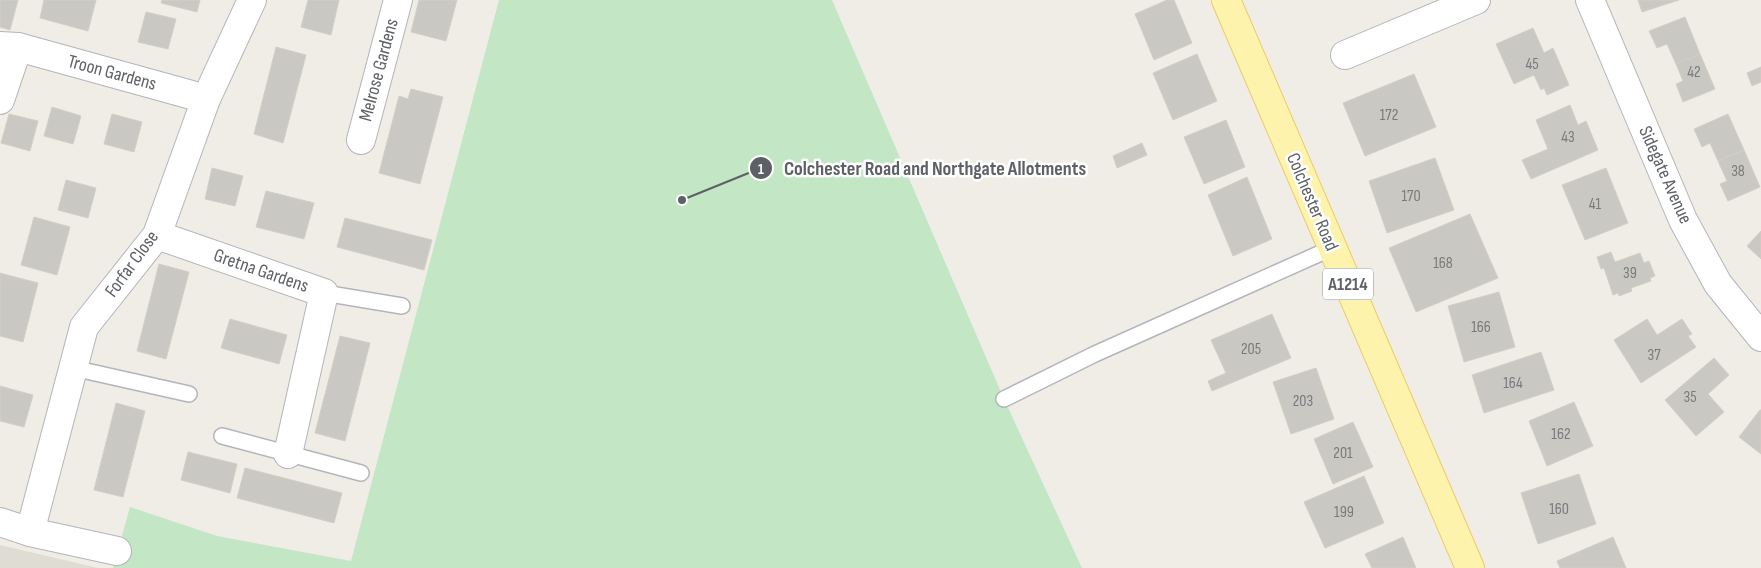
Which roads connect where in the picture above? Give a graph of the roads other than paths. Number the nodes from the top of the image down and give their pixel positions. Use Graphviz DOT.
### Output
graph roads {
  1 [pos="252,0"];
  2 [pos="398,0"];
  3 [pos="1226,0"];
  4 [pos="1476,0"];
  5 [pos="1590,0"];
  6 [pos="9,47"];
  7 [pos="1345,56"];
  8 [pos="206,99"];
  9 [pos="0,100"];
  10 [pos="361,140"];
  11 [pos="157,235"];
  12 [pos="1332,248"];
  13 [pos="324,293"];
  14 [pos="402,306"];
  15 [pos="1761,337"];
  16 [pos="73,368"];
  17 [pos="189,394"];
  18 [pos="1004,399"];
  19 [pos="222,436"];
  20 [pos="288,454"];
  21 [pos="361,473"];
  22 [pos="0,522"];
  23 [pos="30,532"];
  24 [pos="117,550"];
  25 [pos="1470,568"];
  1 -- 8 [label="street, Forfar Close"];
  2 -- 10 [label="street, Melrose Gardens"];
  3 -- 12 [label="main road, Colchester Road / A1214"];
  4 -- 7 [label="street"];
  5 -- 15 [label="street, Sidegate Avenue"];
  6 -- 8 [label="street, Troon Gardens"];
  6 -- 9 [label="street, Troon Gardens"];
  8 -- 11 [label="street, Forfar Close"];
  11 -- 13 [label="street, Gretna Gardens"];
  11 -- 16 [label="street, Forfar Close"];
  12 -- 18 [label="lane"];
  12 -- 25 [label="main road, Colchester Road / A1214"];
  13 -- 14 [label="lane"];
  13 -- 20 [label="street, Gretna Gardens"];
  16 -- 17 [label="lane"];
  16 -- 23 [label="street, Forfar Close"];
  19 -- 20 [label="lane"];
  20 -- 21 [label="lane"];
  22 -- 23 [label="street"];
  23 -- 24 [label="street"];
}
